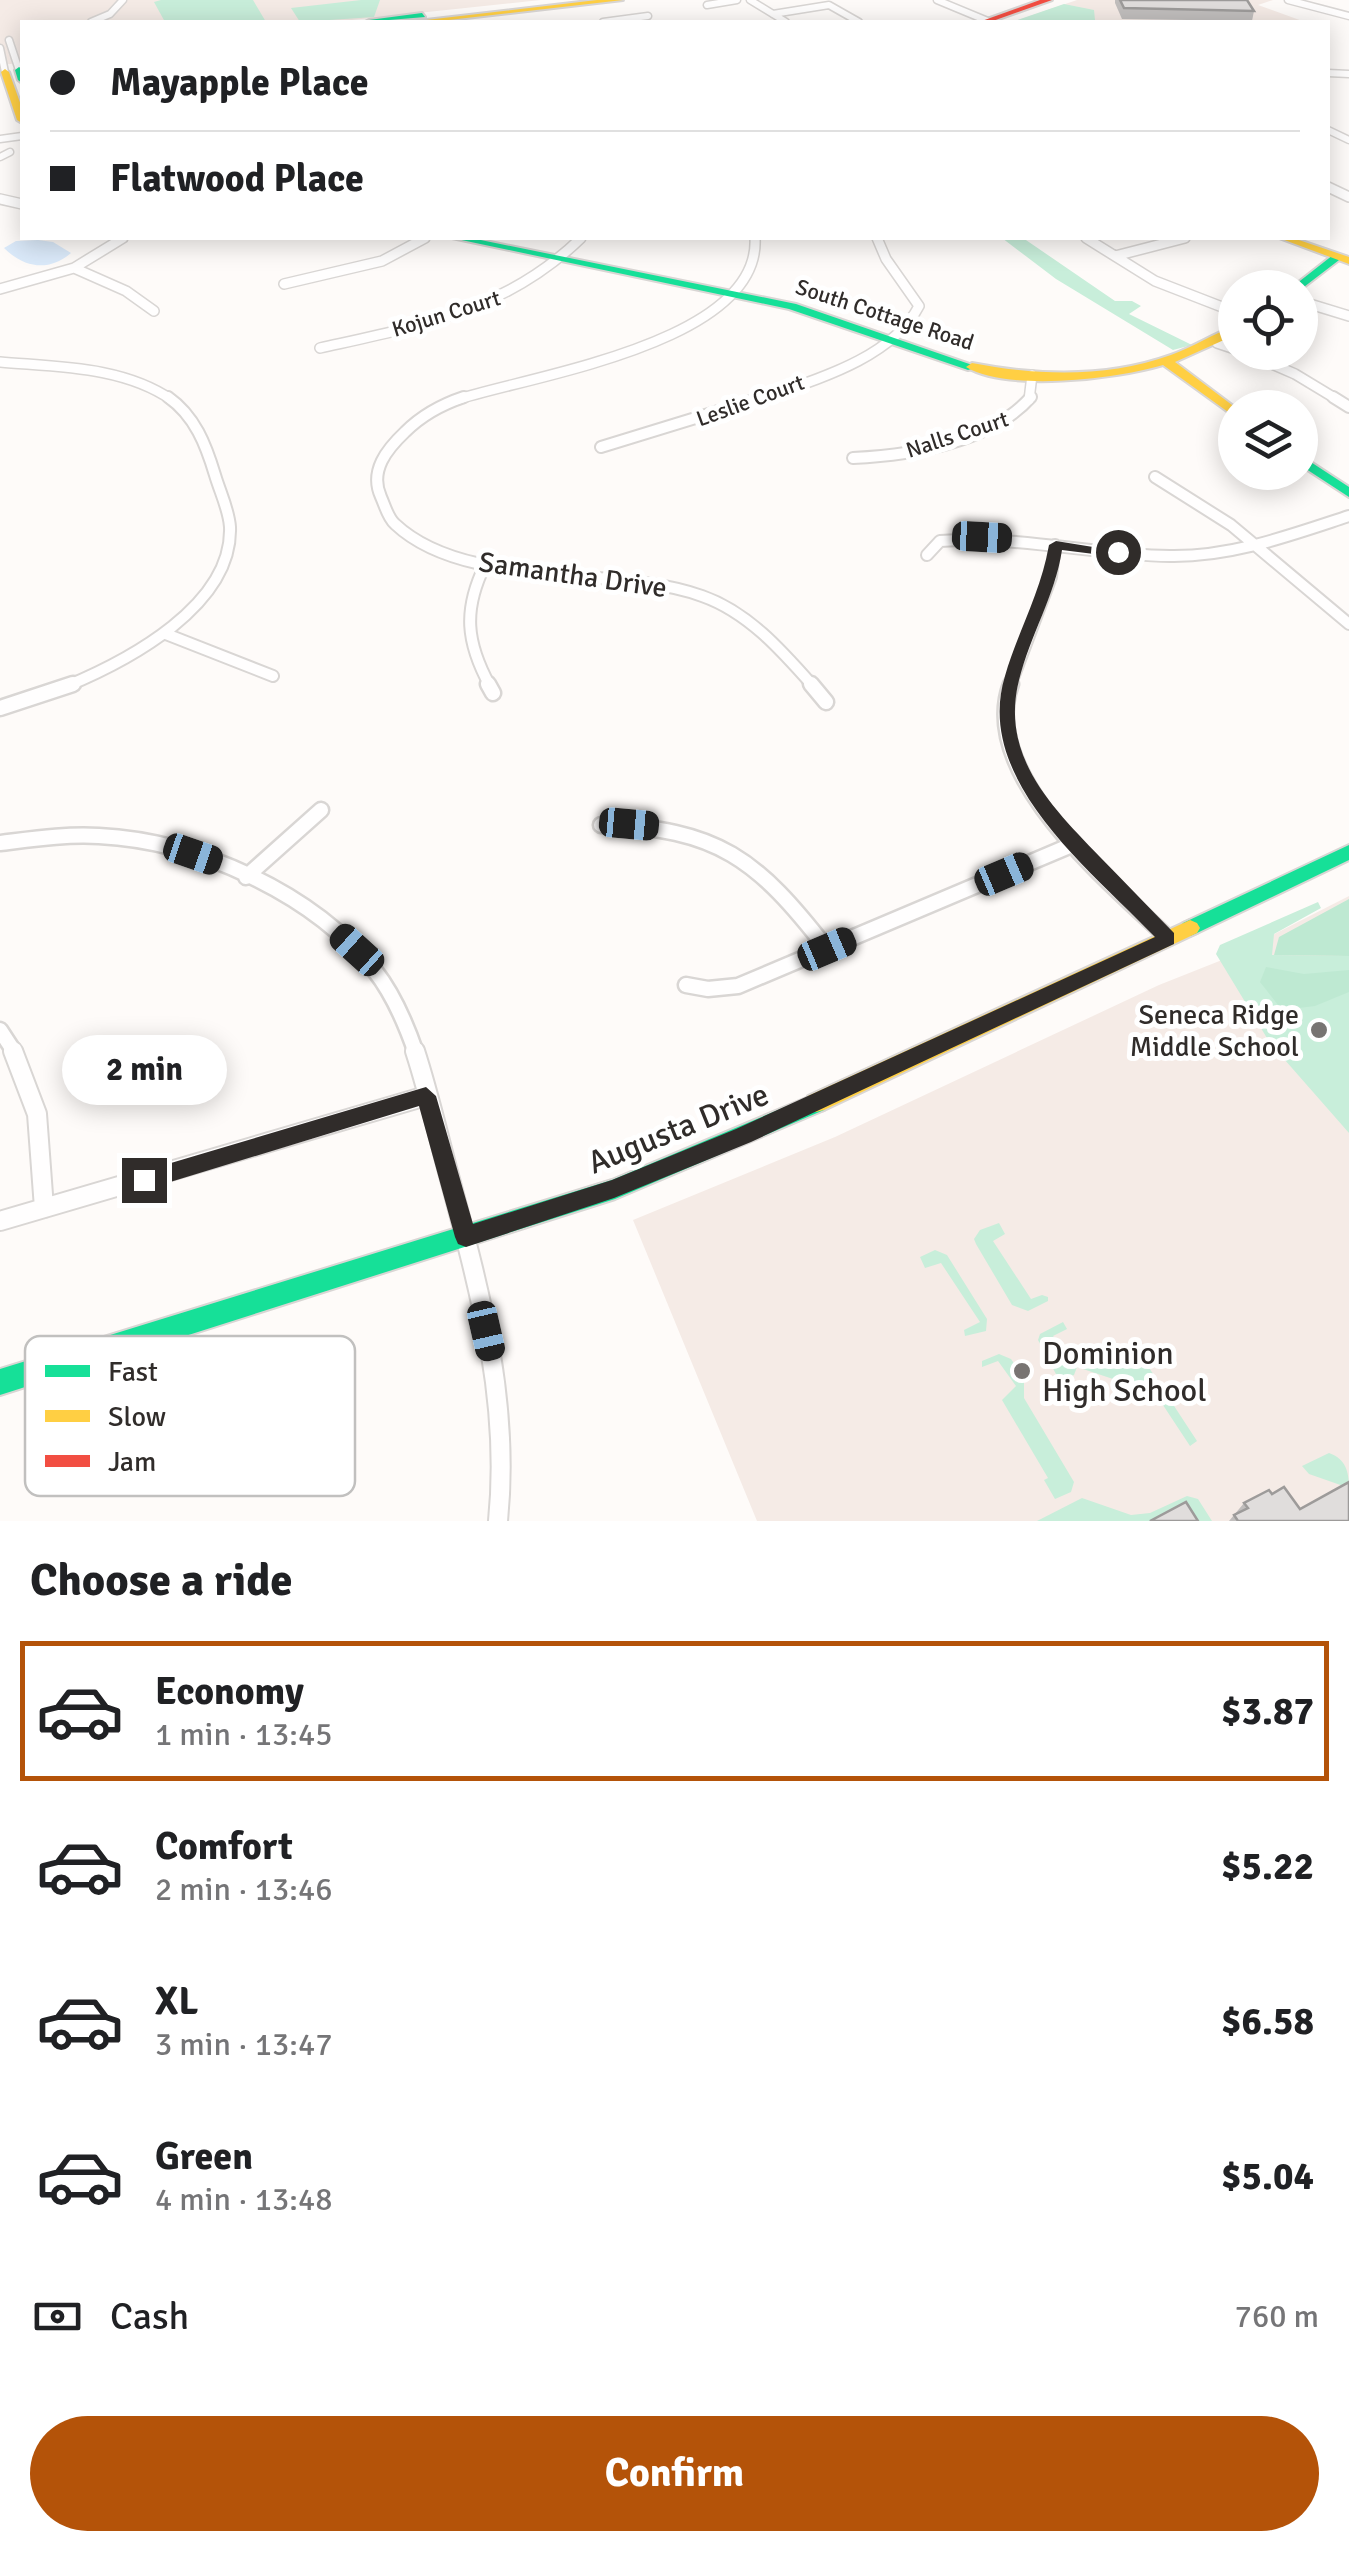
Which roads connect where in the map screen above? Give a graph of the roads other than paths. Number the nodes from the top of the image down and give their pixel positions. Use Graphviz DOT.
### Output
graph roads {
  1 [pos="124,0"];
  2 [pos="561,0"];
  3 [pos="619,0"];
  4 [pos="737,0"];
  5 [pos="750,0"];
  6 [pos="937,0"];
  7 [pos="1048,0"];
  8 [pos="1066,0"];
  9 [pos="1288,0"];
  10 [pos="707,4"];
  11 [pos="648,16"];
  12 [pos="1349,16"];
  13 [pos="774,18"];
  14 [pos="95,20"];
  15 [pos="386,20"];
  16 [pos="432,20"];
  17 [pos="618,20"];
  18 [pos="855,20"];
  19 [pos="984,20"];
  20 [pos="989,20"];
  21 [pos="990,20"];
  22 [pos="3,43"];
  23 [pos="13,75"];
  24 [pos="20,110"];
  25 [pos="10,152"];
  26 [pos="0,157"];
  27 [pos="0,199"];
  28 [pos="20,202"];
  29 [pos="120,240"];
  30 [pos="422,240"];
  31 [pos="468,240"];
  32 [pos="579,240"];
  33 [pos="755,240"];
  34 [pos="878,240"];
  35 [pos="1089,240"];
  36 [pos="1177,240"];
  37 [pos="1292,240"];
  38 [pos="1314,240"];
  39 [pos="1346,254"];
  40 [pos="1116,256"];
  41 [pos="562,258"];
  42 [pos="74,268"];
  43 [pos="1318,273"];
  44 [pos="284,284"];
  45 [pos="0,289"];
  46 [pos="732,292"];
  47 [pos="1218,306"];
  48 [pos="1318,307"];
  49 [pos="154,311"];
  50 [pos="1349,316"];
  51 [pos="895,342"];
  52 [pos="320,348"];
  53 [pos="1218,348"];
  54 [pos="0,362"];
  55 [pos="1168,363"];
  56 [pos="1286,370"];
  57 [pos="1032,376"];
  58 [pos="1218,400"];
  59 [pos="1349,406"];
  60 [pos="601,447"];
  61 [pos="853,458"];
  62 [pos="1318,471"];
  63 [pos="1155,478"];
  64 [pos="1349,493"];
  65 [pos="1349,516"];
  66 [pos="1056,545"];
  67 [pos="1256,546"];
  68 [pos="927,555"];
  69 [pos="485,565"];
  70 [pos="1349,624"];
  71 [pos="166,634"];
  72 [pos="273,676"];
  73 [pos="492,693"];
  74 [pos="826,702"];
  75 [pos="0,708"];
  76 [pos="321,810"];
  77 [pos="602,824"];
  78 [pos="0,843"];
  79 [pos="1074,844"];
  80 [pos="1349,852"];
  81 [pos="246,876"];
  82 [pos="1168,938"];
  83 [pos="827,949"];
  84 [pos="686,984"];
  85 [pos="0,1030"];
  86 [pos="426,1096"];
  87 [pos="44,1208"];
  88 [pos="0,1221"];
  89 [pos="466,1237"];
  90 [pos="148,1336"];
  91 [pos="25,1374"];
  92 [pos="0,1382"];
  93 [pos="498,1521"];
  1 -- 14 [label="street"];
  2 -- 15 [label="street"];
  3 -- 16 [label="street"];
  4 -- 10 [label="street"];
  5 -- 13 [label="street"];
  6 -- 19 [label="street"];
  7 -- 20 [label="street"];
  8 -- 21 [label="street"];
  9 -- 12 [label="street"];
  11 -- 17 [label="street"];
  13 -- 18 [label="street"];
  22 -- 23 [label="street"];
  22 -- 23 [label="street"];
  23 -- 24 [label="street"];
  25 -- 26 [label="street"];
  27 -- 28 [label="street"];
  29 -- 42 [label="street"];
  30 -- 44 [label="street"];
  31 -- 41 [label="street, South Cottage Road"];
  32 -- 41 [label="street, Kojun Court"];
  33 -- 46 [label="street"];
  34 -- 51 [label="street"];
  35 -- 40 [label="street"];
  36 -- 40 [label="street"];
  37 -- 39 [label="street"];
  38 -- 39 [label="street"];
  39 -- 43 [label="street"];
  40 -- 47 [label="street"];
  41 -- 46 [label="street, South Cottage Road"];
  41 -- 52 [label="street, Kojun Court"];
  42 -- 45 [label="street"];
  42 -- 49 [label="street"];
  46 -- 51 [label="street, South Cottage Road"];
  46 -- 69 [label="street, Samantha Drive"];
  48 -- 50 [label="street"];
  51 -- 57 [label="street, South Cottage Road"];
  51 -- 60 [label="street, Leslie Court"];
  53 -- 55 [label="street, South Cottage Road"];
  54 -- 71 [label="street"];
  55 -- 57 [label="street, South Cottage Road"];
  55 -- 58 [label="street"];
  56 -- 59 [label="street"];
  57 -- 61 [label="street, Nalls Court"];
  62 -- 64 [label="street"];
  63 -- 67 [label="street"];
  65 -- 67 [label="street"];
  66 -- 67 [label="street"];
  66 -- 68 [label="street"];
  66 -- 79 [label="street"];
  67 -- 70 [label="street"];
  69 -- 73 [label="street"];
  69 -- 74 [label="street, Samantha Drive"];
  71 -- 72 [label="street"];
  71 -- 75 [label="street"];
  76 -- 81 [label="street"];
  77 -- 83 [label="street"];
  78 -- 81 [label="street"];
  79 -- 82 [label="street"];
  79 -- 83 [label="street"];
  80 -- 82 [label="street, Augusta Drive"];
  81 -- 86 [label="street"];
  82 -- 89 [label="street, Augusta Drive"];
  83 -- 84 [label="street"];
  85 -- 87 [label="street"];
  86 -- 87 [label="street"];
  86 -- 89 [label="street"];
  87 -- 88 [label="street"];
  89 -- 90 [label="street, Augusta Drive"];
  89 -- 93 [label="street"];
  91 -- 92 [label="street, Augusta Drive"];
}
